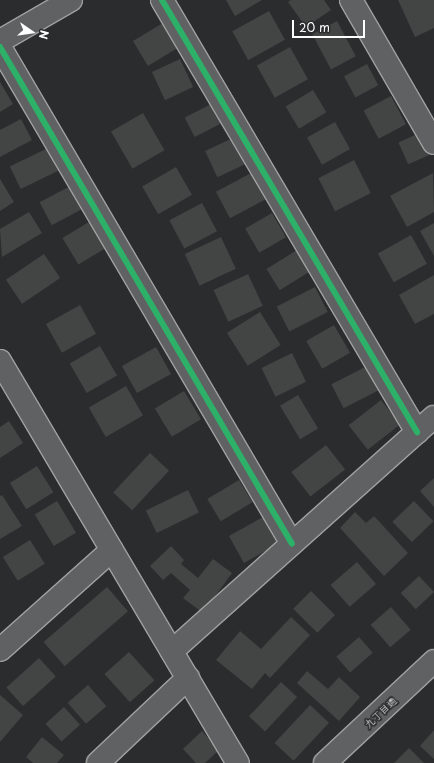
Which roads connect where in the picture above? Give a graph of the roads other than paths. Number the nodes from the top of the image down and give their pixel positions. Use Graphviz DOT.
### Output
graph roads {
  1 [pos="72,0"];
  2 [pos="162,0"];
  3 [pos="351,0"];
  4 [pos="0,41"];
  5 [pos="0,46"];
  6 [pos="434,143"];
  7 [pos="0,361"];
  8 [pos="434,417"];
  9 [pos="417,432"];
  10 [pos="292,544"];
  11 [pos="112,550"];
  12 [pos="3,638"];
  13 [pos="172,651"];
  14 [pos="434,661"];
  15 [pos="188,678"];
  16 [pos="98,763"];
  17 [pos="238,763"];
  18 [pos="326,763"];
  1 -- 4 [label="street"];
  2 -- 9 [label="street"];
  3 -- 6 [label="street"];
  5 -- 10 [label="street"];
  7 -- 11 [label="street"];
  8 -- 9 [label="street"];
  9 -- 10 [label="street"];
  10 -- 13 [label="street"];
  11 -- 12 [label="street"];
  11 -- 13 [label="street"];
  13 -- 15 [label="street"];
  14 -- 18 [label="street, 九丁目通"];
  15 -- 16 [label="street"];
  15 -- 17 [label="street"];
}
